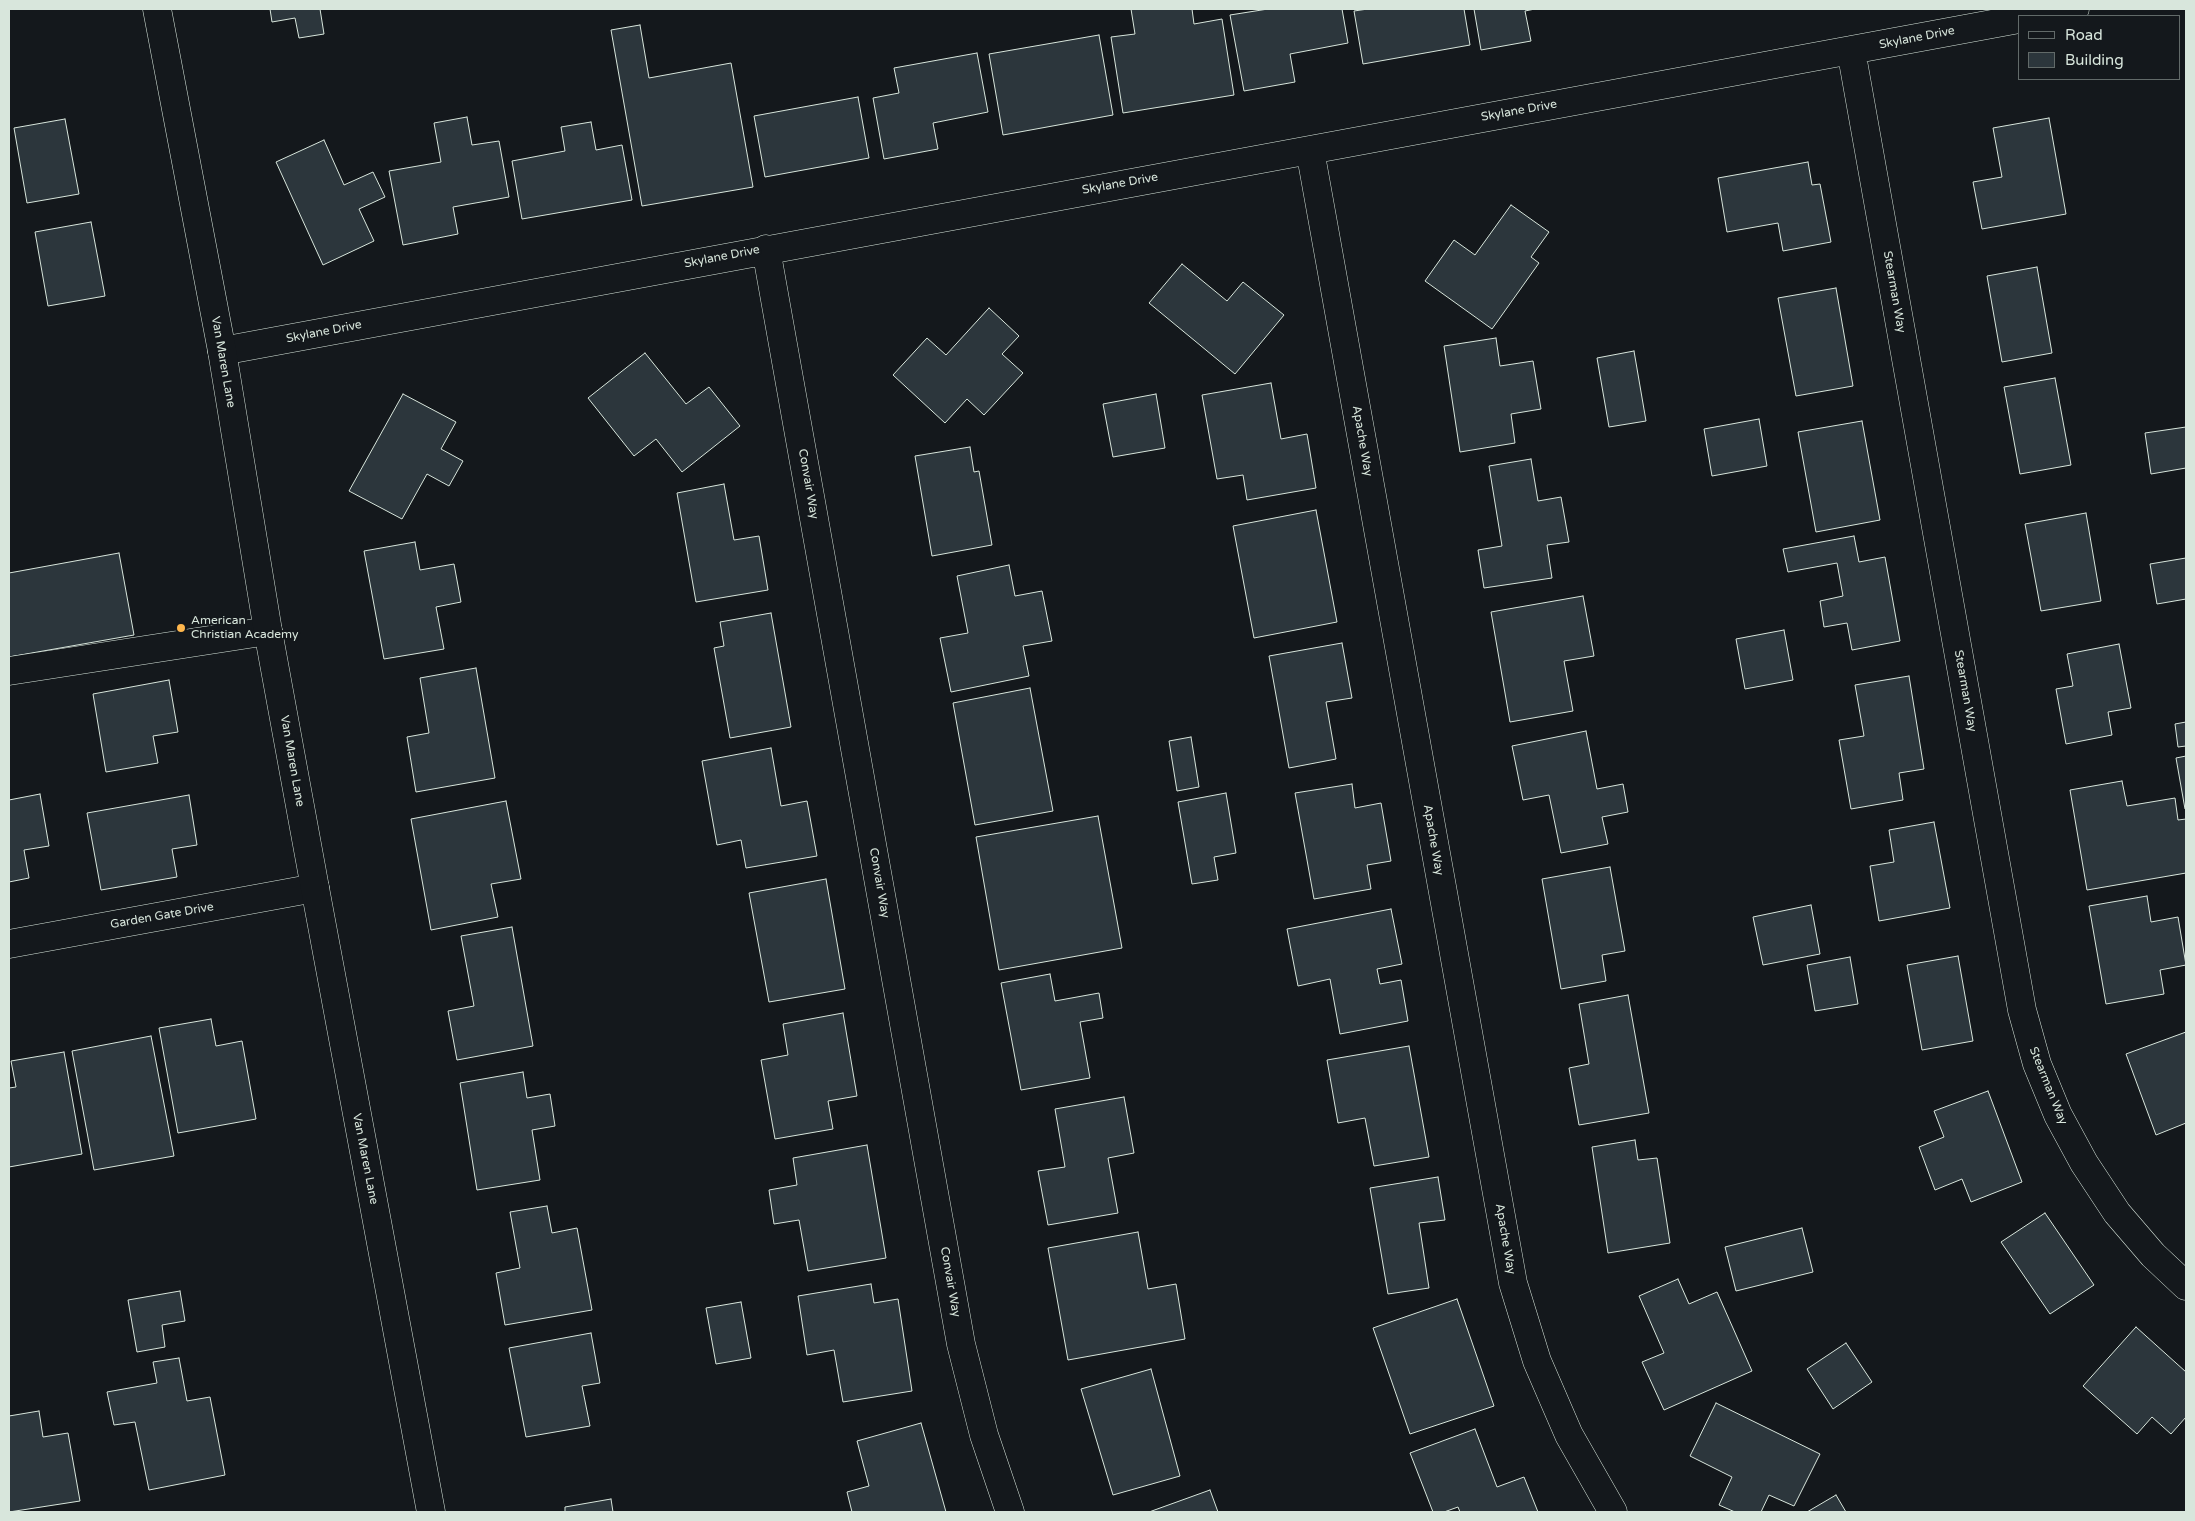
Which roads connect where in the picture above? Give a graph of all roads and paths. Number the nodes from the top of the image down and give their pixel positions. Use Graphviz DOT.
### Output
graph roads {
  1 [pos="157,9"];
  2 [pos="2075,9"];
  3 [pos="2041,15"];
  4 [pos="2018,19"];
  5 [pos="1851,50"];
  6 [pos="1310,150"];
  7 [pos="766,249"];
  8 [pos="222,351"];
  9 [pos="268,631"];
  10 [pos="9,671"];
  11 [pos="315,888"];
  12 [pos="9,944"];
  13 [pos="2186,1286"];
  14 [pos="431,1512"];
  15 [pos="1010,1512"];
  16 [pos="1613,1512"];
  1 -- 8 [label="street, Van Maren Lane"];
  2 -- 3 [label="street"];
  4 -- 5 [label="street, Skylane Drive"];
  5 -- 6 [label="street, Skylane Drive"];
  5 -- 13 [label="street, Stearman Way"];
  6 -- 7 [label="street, Skylane Drive"];
  6 -- 16 [label="street, Apache Way"];
  7 -- 8 [label="street, Skylane Drive"];
  7 -- 15 [label="street, Convair Way"];
  8 -- 9 [label="street, Van Maren Lane"];
  9 -- 10 [label="street"];
  9 -- 11 [label="street, Van Maren Lane"];
  11 -- 12 [label="street, Garden Gate Drive"];
  11 -- 14 [label="street, Van Maren Lane"];
}
